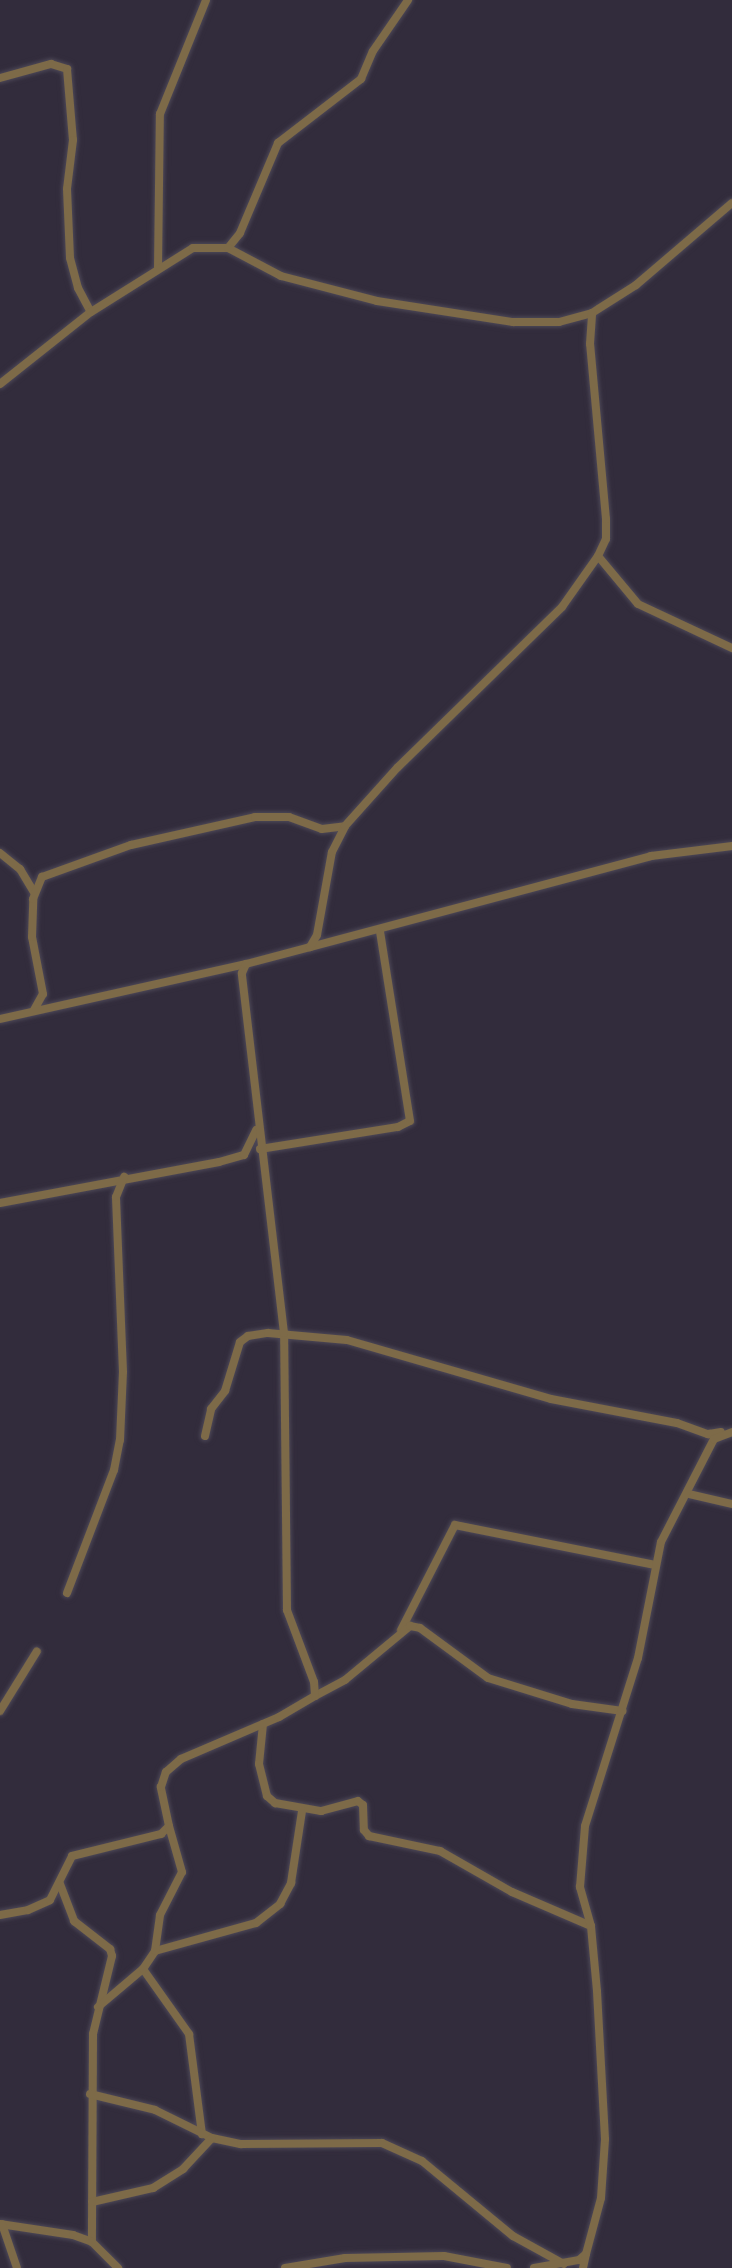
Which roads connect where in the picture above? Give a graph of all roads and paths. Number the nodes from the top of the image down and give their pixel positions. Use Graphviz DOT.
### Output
graph roads {
  1 [pos="206,0"];
  2 [pos="408,0"];
  3 [pos="0,79"];
  4 [pos="732,203"];
  5 [pos="228,248"];
  6 [pos="158,268"];
  7 [pos="90,312"];
  8 [pos="592,313"];
  9 [pos="0,384"];
  10 [pos="598,556"];
  11 [pos="732,648"];
  12 [pos="345,826"];
  13 [pos="732,846"];
  14 [pos="0,853"];
  15 [pos="20,869"];
  16 [pos="42,877"];
  17 [pos="34,892"];
  18 [pos="380,931"];
  19 [pos="310,947"];
  20 [pos="246,964"];
  21 [pos="34,1010"];
  22 [pos="0,1020"];
  23 [pos="257,1128"];
  24 [pos="260,1149"];
  25 [pos="244,1154"];
  26 [pos="262,1160"];
  27 [pos="124,1177"];
  28 [pos="104,1181"];
  29 [pos="117,1190"];
  30 [pos="0,1203"];
  31 [pos="284,1333"];
  32 [pos="728,1432"];
  33 [pos="205,1436"];
  34 [pos="688,1494"];
  35 [pos="732,1504"];
  36 [pos="655,1565"];
  37 [pos="67,1592"];
  38 [pos="401,1630"];
  39 [pos="37,1651"];
  40 [pos="315,1696"];
  41 [pos="0,1711"];
  42 [pos="623,1711"];
  43 [pos="262,1724"];
  44 [pos="302,1811"];
  45 [pos="169,1826"];
  46 [pos="60,1884"];
  47 [pos="0,1915"];
  48 [pos="591,1927"];
  49 [pos="155,1951"];
  50 [pos="143,1969"];
  51 [pos="98,2007"];
  52 [pos="90,2094"];
  53 [pos="202,2134"];
  54 [pos="212,2138"];
  55 [pos="92,2202"];
  56 [pos="1,2224"];
  57 [pos="92,2242"];
  58 [pos="586,2254"];
  59 [pos="564,2264"];
  60 [pos="17,2268"];
  61 [pos="117,2268"];
  62 [pos="285,2268"];
  63 [pos="507,2268"];
  64 [pos="534,2268"];
  65 [pos="583,2268"];
  1 -- 6 [label="street"];
  2 -- 5 [label="street"];
  3 -- 7 [label="street"];
  4 -- 8 [label="street"];
  5 -- 6 [label="street"];
  5 -- 8 [label="street"];
  6 -- 7 [label="street"];
  7 -- 9 [label="street"];
  8 -- 10 [label="street"];
  10 -- 11 [label="street"];
  10 -- 12 [label="street"];
  12 -- 16 [label="street"];
  12 -- 19 [label="street"];
  13 -- 18 [label="street"];
  14 -- 15 [label="street"];
  15 -- 16 [label="street"];
  15 -- 17 [label="street"];
  16 -- 17 [label="street"];
  17 -- 21 [label="street"];
  18 -- 19 [label="street"];
  18 -- 24 [label="street"];
  19 -- 20 [label="street"];
  20 -- 21 [label="street"];
  20 -- 23 [label="street"];
  21 -- 22 [label="street"];
  23 -- 24 [label="street"];
  23 -- 25 [label="street"];
  24 -- 26 [label="street"];
  25 -- 26 [label="street"];
  25 -- 27 [label="street"];
  26 -- 31 [label="street"];
  27 -- 28 [label="street"];
  27 -- 29 [label="street"];
  28 -- 29 [label="street"];
  28 -- 30 [label="street"];
  29 -- 37 [label="street"];
  31 -- 32 [label="street"];
  31 -- 33 [label="street"];
  31 -- 40 [label="street"];
  32 -- 34 [label="street"];
  34 -- 35 [label="street"];
  34 -- 36 [label="street"];
  36 -- 38 [label="street"];
  36 -- 42 [label="street"];
  38 -- 40 [label="street"];
  38 -- 42 [label="street"];
  39 -- 41 [label="street"];
  40 -- 43 [label="street"];
  42 -- 48 [label="street"];
  43 -- 44 [label="street"];
  43 -- 45 [label="street"];
  44 -- 48 [label="street"];
  44 -- 49 [label="street"];
  45 -- 46 [label="street"];
  45 -- 49 [label="street"];
  46 -- 47 [label="street"];
  46 -- 51 [label="street"];
  48 -- 58 [label="street"];
  49 -- 50 [label="street"];
  50 -- 51 [label="street"];
  50 -- 53 [label="street"];
  51 -- 52 [label="street"];
  52 -- 53 [label="street"];
  52 -- 55 [label="street"];
  53 -- 54 [label="street"];
  54 -- 55 [label="street"];
  54 -- 59 [label="street"];
  55 -- 57 [label="street"];
  56 -- 57 [label="street"];
  56 -- 60 [label="street"];
  57 -- 61 [label="street"];
  58 -- 59 [label="street"];
  58 -- 65 [label="street"];
  59 -- 64 [label="street"];
  62 -- 63 [label="street"];
}
